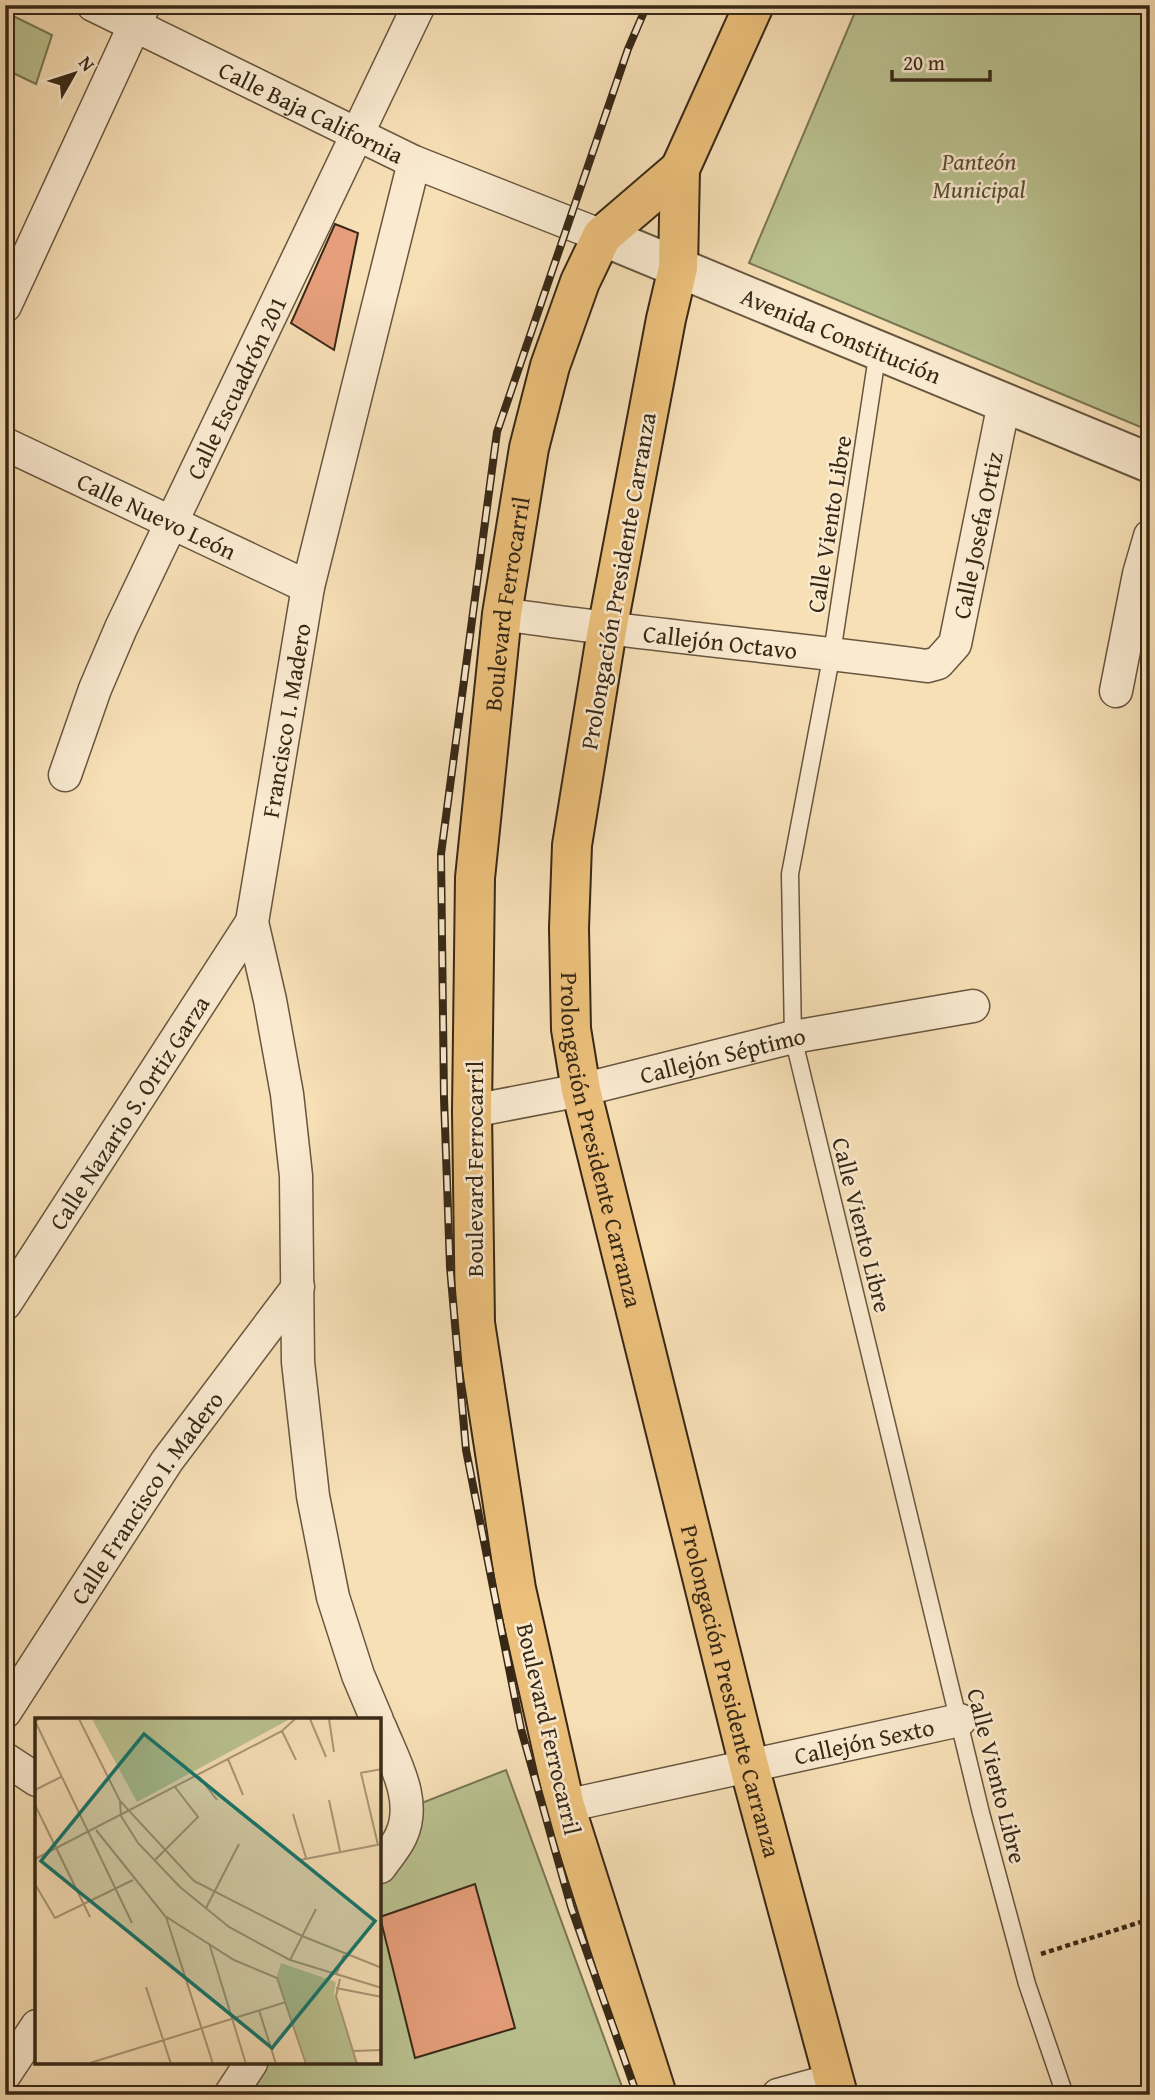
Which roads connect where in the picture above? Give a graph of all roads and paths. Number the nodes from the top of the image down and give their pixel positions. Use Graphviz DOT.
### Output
graph roads {
  1 [pos="93,5"];
  2 [pos="419,5"];
  3 [pos="754,5"];
  4 [pos="139,15"];
  5 [pos="356,133"];
  6 [pos="414,162"];
  7 [pos="680,169"];
  8 [pos="533,209"];
  9 [pos="602,236"];
  10 [pos="678,268"];
  11 [pos="5,306"];
  12 [pos="878,351"];
  13 [pos="1004,403"];
  14 [pos="5,444"];
  15 [pos="1150,463"];
  16 [pos="171,522"];
  17 [pos="1150,536"];
  18 [pos="308,587"];
  19 [pos="502,614"];
  20 [pos="607,629"];
  21 [pos="832,653"];
  22 [pos="938,663"];
  23 [pos="1116,691"];
  24 [pos="65,775"];
  25 [pos="252,922"];
  26 [pos="973,1006"];
  27 [pos="793,1037"];
  28 [pos="581,1090"];
  29 [pos="472,1111"];
  30 [pos="298,1287"];
  31 [pos="5,1304"];
  32 [pos="5,1712"];
  33 [pos="376,1718"];
  34 [pos="960,1720"];
  35 [pos="382,1732"];
  36 [pos="5,1759"];
  37 [pos="749,1766"];
  38 [pos="35,1779"];
  39 [pos="565,1807"];
  40 [pos="382,1864"];
  41 [pos="1150,1919"];
  42 [pos="1021,1960"];
  43 [pos="35,2029"];
  44 [pos="250,2065"];
  45 [pos="5,2074"];
  46 [pos="835,2087"];
  47 [pos="230,2095"];
  48 [pos="657,2095"];
  49 [pos="778,2095"];
  50 [pos="1065,2095"];
  1 -- 4 [label="street, Calle Baja California"];
  2 -- 5 [label="street, Calle Escuadrón 201"];
  3 -- 7 [label="main road, Prolongación Presidente Carranza"];
  4 -- 5 [label="street, Calle Baja California"];
  4 -- 11 [label="street"];
  5 -- 6 [label="street, Calle Baja California"];
  5 -- 16 [label="street, Calle Escuadrón 201"];
  6 -- 8 [label="street, Calle Baja California"];
  6 -- 18 [label="street, Francisco I. Madero"];
  7 -- 9 [label="main road, Prolongación Presidente Carranza"];
  7 -- 10 [label="main road, Prolongación Presidente Carranza"];
  8 -- 9 [label="street, Avenida Constitución"];
  9 -- 10 [label="street, Avenida Constitución"];
  9 -- 19 [label="main road, Boulevard Ferrocarril"];
  10 -- 12 [label="street, Avenida Constitución"];
  10 -- 20 [label="main road, Prolongación Presidente Carranza"];
  12 -- 13 [label="street, Avenida Constitución"];
  12 -- 21 [label="lane, Calle Viento Libre"];
  13 -- 15 [label="street, Avenida Constitución"];
  13 -- 22 [label="street, Calle Josefa Ortiz"];
  14 -- 16 [label="street, Calle Nuevo León"];
  16 -- 18 [label="street, Calle Nuevo León"];
  16 -- 24 [label="street, Calle Escuadrón 201"];
  17 -- 23 [label="street"];
  18 -- 25 [label="street, Francisco I. Madero"];
  19 -- 20 [label="street, Callejón Octavo"];
  19 -- 29 [label="main road, Boulevard Ferrocarril"];
  20 -- 21 [label="street, Callejón Octavo"];
  20 -- 28 [label="main road, Prolongación Presidente Carranza"];
  21 -- 22 [label="street, Callejón Octavo"];
  21 -- 27 [label="lane, Calle Viento Libre"];
  25 -- 30 [label="street, Francisco I. Madero"];
  25 -- 31 [label="street, Calle Nazario S. Ortiz Garza"];
  26 -- 27 [label="street, Callejón Séptimo"];
  27 -- 28 [label="street, Callejón Séptimo"];
  27 -- 34 [label="lane, Calle Viento Libre"];
  28 -- 29 [label="street, Callejón Séptimo"];
  28 -- 37 [label="main road, Prolongación Presidente Carranza"];
  29 -- 39 [label="main road, Boulevard Ferrocarril"];
  30 -- 32 [label="street, Calle Francisco I. Madero"];
  30 -- 33 [label="street, Francisco I. Madero"];
  34 -- 37 [label="street, Callejón Sexto"];
  34 -- 42 [label="lane, Calle Viento Libre"];
  35 -- 40 [label="street"];
  36 -- 38 [label="street"];
  37 -- 39 [label="street, Callejón Sexto"];
  37 -- 46 [label="main road, Prolongación Presidente Carranza"];
  39 -- 48 [label="main road, Boulevard Ferrocarril"];
  41 -- 42 [label="path"];
  42 -- 50 [label="lane, Calle Viento Libre"];
  43 -- 45 [label="street"];
  44 -- 47 [label="street"];
  46 -- 49 [label="street"];
}
